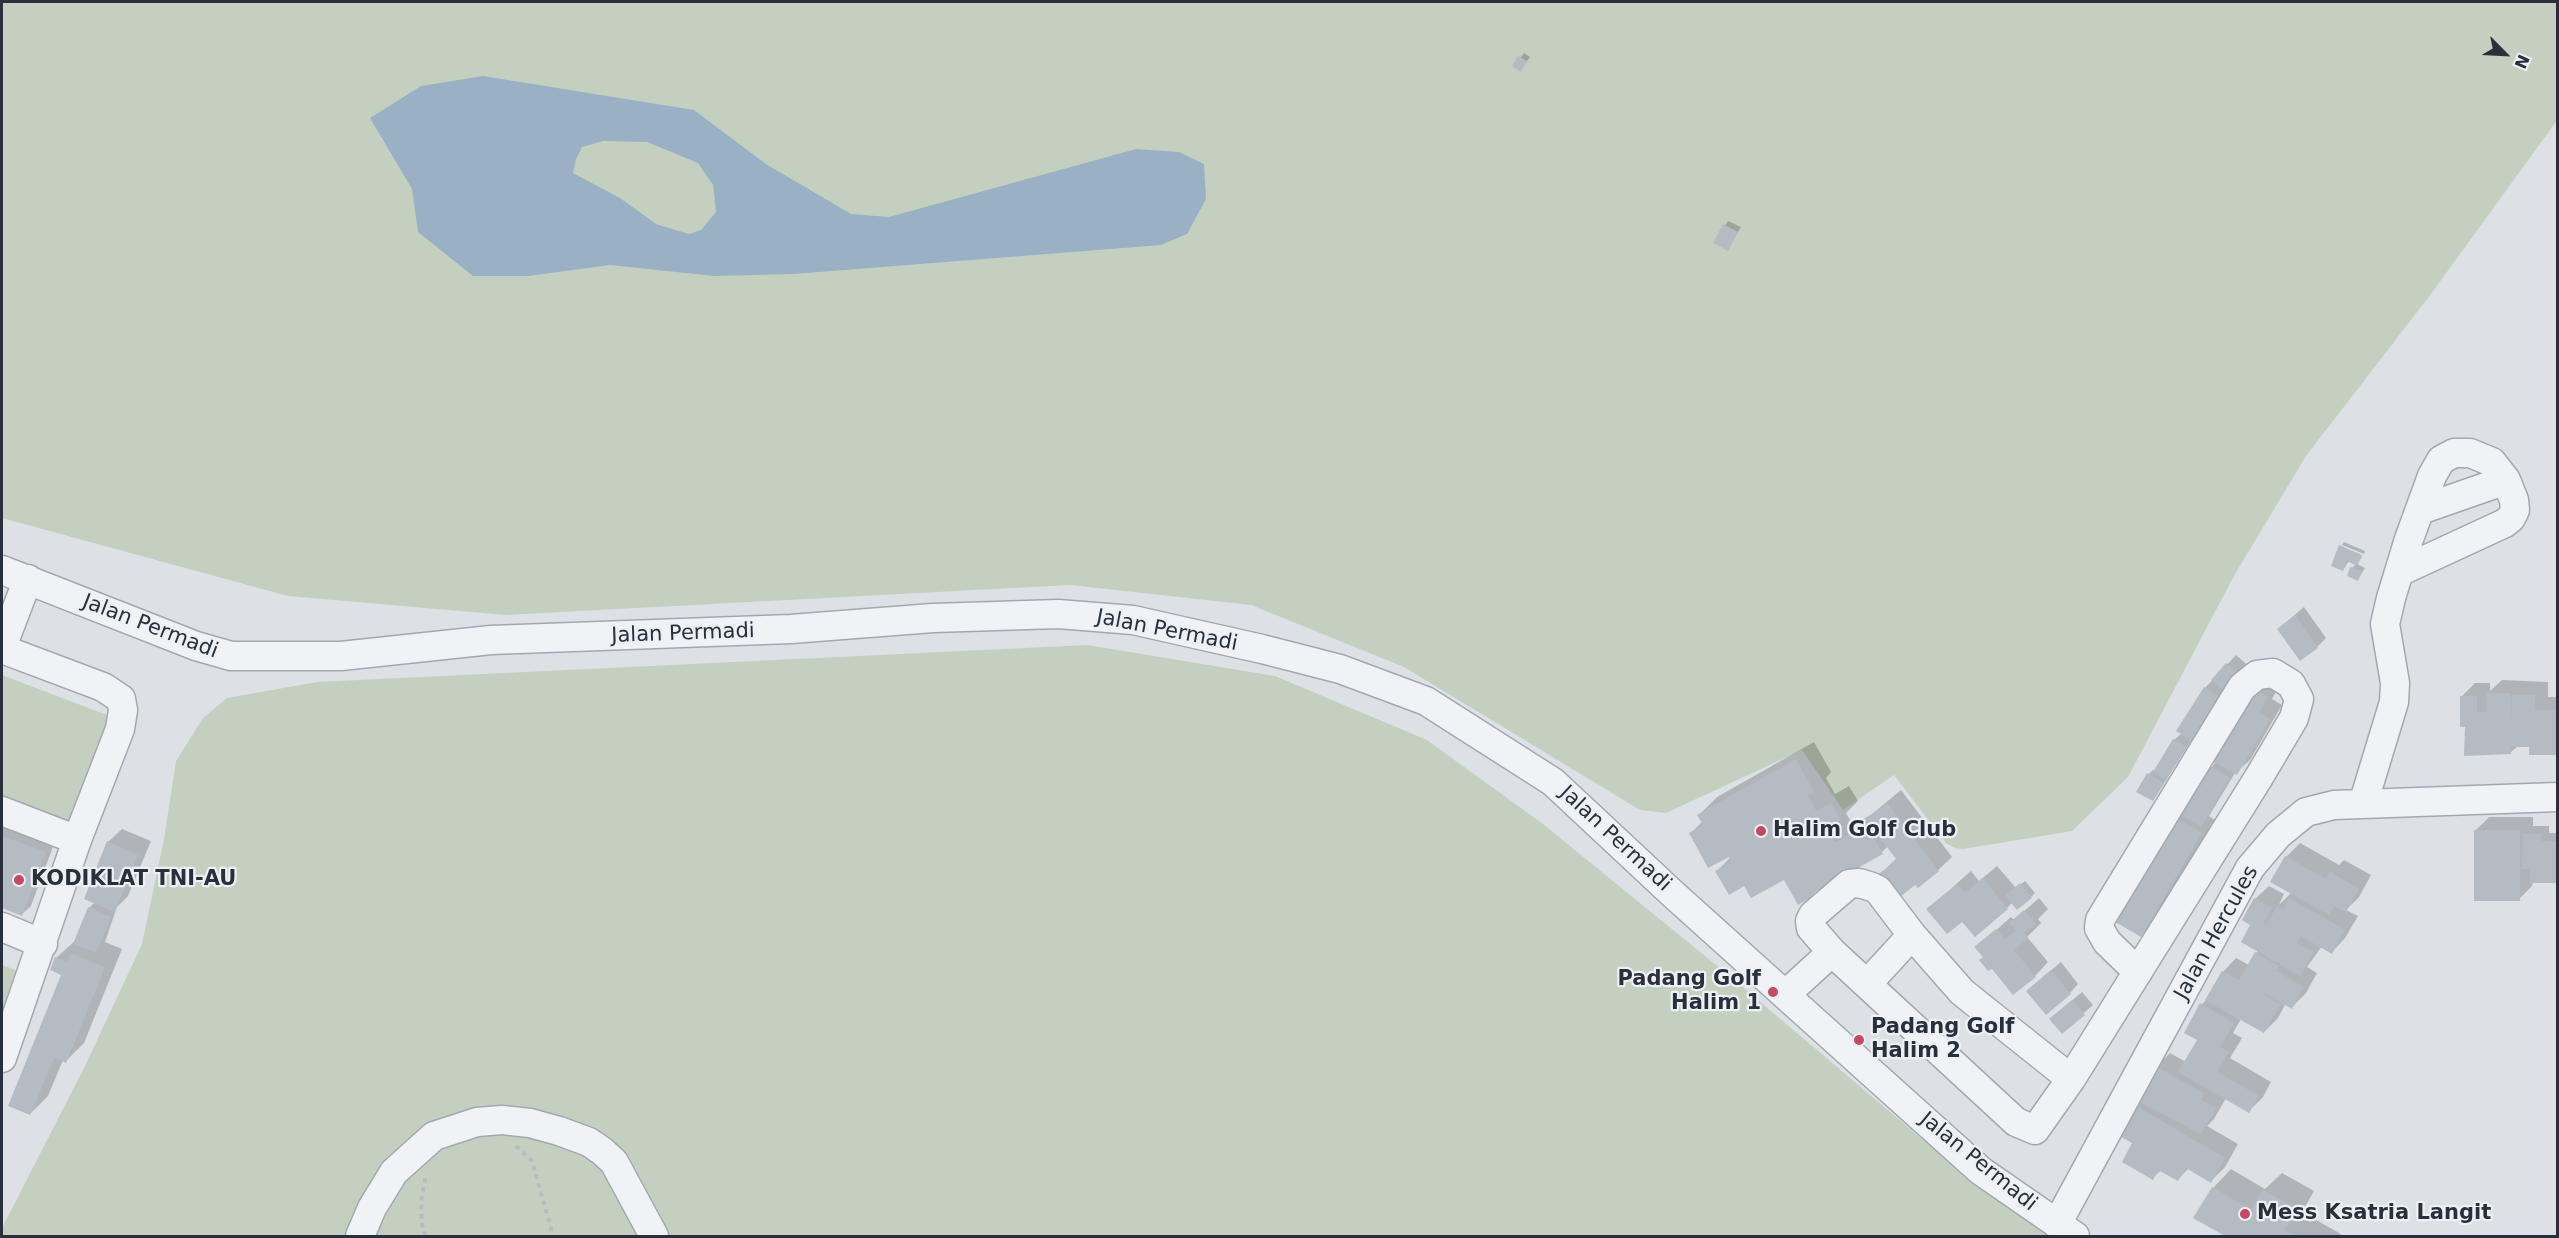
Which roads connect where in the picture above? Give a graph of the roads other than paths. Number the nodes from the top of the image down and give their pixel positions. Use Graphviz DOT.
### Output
graph roads {
  1 [pos="2506,480"];
  2 [pos="2420,510"];
  3 [pos="2399,572"];
  4 [pos="10,580"];
  5 [pos="2,648"];
  6 [pos="2558,797"];
  7 [pos="2363,804"];
  8 [pos="2,811"];
  9 [pos="78,840"];
  10 [pos="2,927"];
  11 [pos="1911,935"];
  12 [pos="43,944"];
  13 [pos="1832,952"];
  14 [pos="2138,972"];
  15 [pos="1867,984"];
  16 [pos="1786,994"];
  17 [pos="2,1058"];
  18 [pos="2072,1079"];
  19 [pos="2066,1230"];
  20 [pos="360,1236"];
  21 [pos="654,1236"];
  1 -- 2 [label="street"];
  1 -- 2 [label="street"];
  1 -- 3 [label="street"];
  2 -- 3 [label="street"];
  3 -- 7 [label="street"];
  4 -- 5 [label="street"];
  4 -- 16 [label="street, Jalan Permadi"];
  5 -- 9 [label="street"];
  6 -- 7 [label="street, Jalan Hercules"];
  7 -- 19 [label="street, Jalan Hercules"];
  8 -- 9 [label="street"];
  9 -- 12 [label="street"];
  10 -- 12 [label="street"];
  11 -- 13 [label="street"];
  11 -- 15 [label="street"];
  11 -- 18 [label="street"];
  12 -- 17 [label="street"];
  13 -- 15 [label="street"];
  13 -- 16 [label="street"];
  14 -- 14 [label="street"];
  14 -- 18 [label="street"];
  15 -- 18 [label="street"];
  16 -- 19 [label="street, Jalan Permadi"];
  20 -- 21 [label="street"];
}
